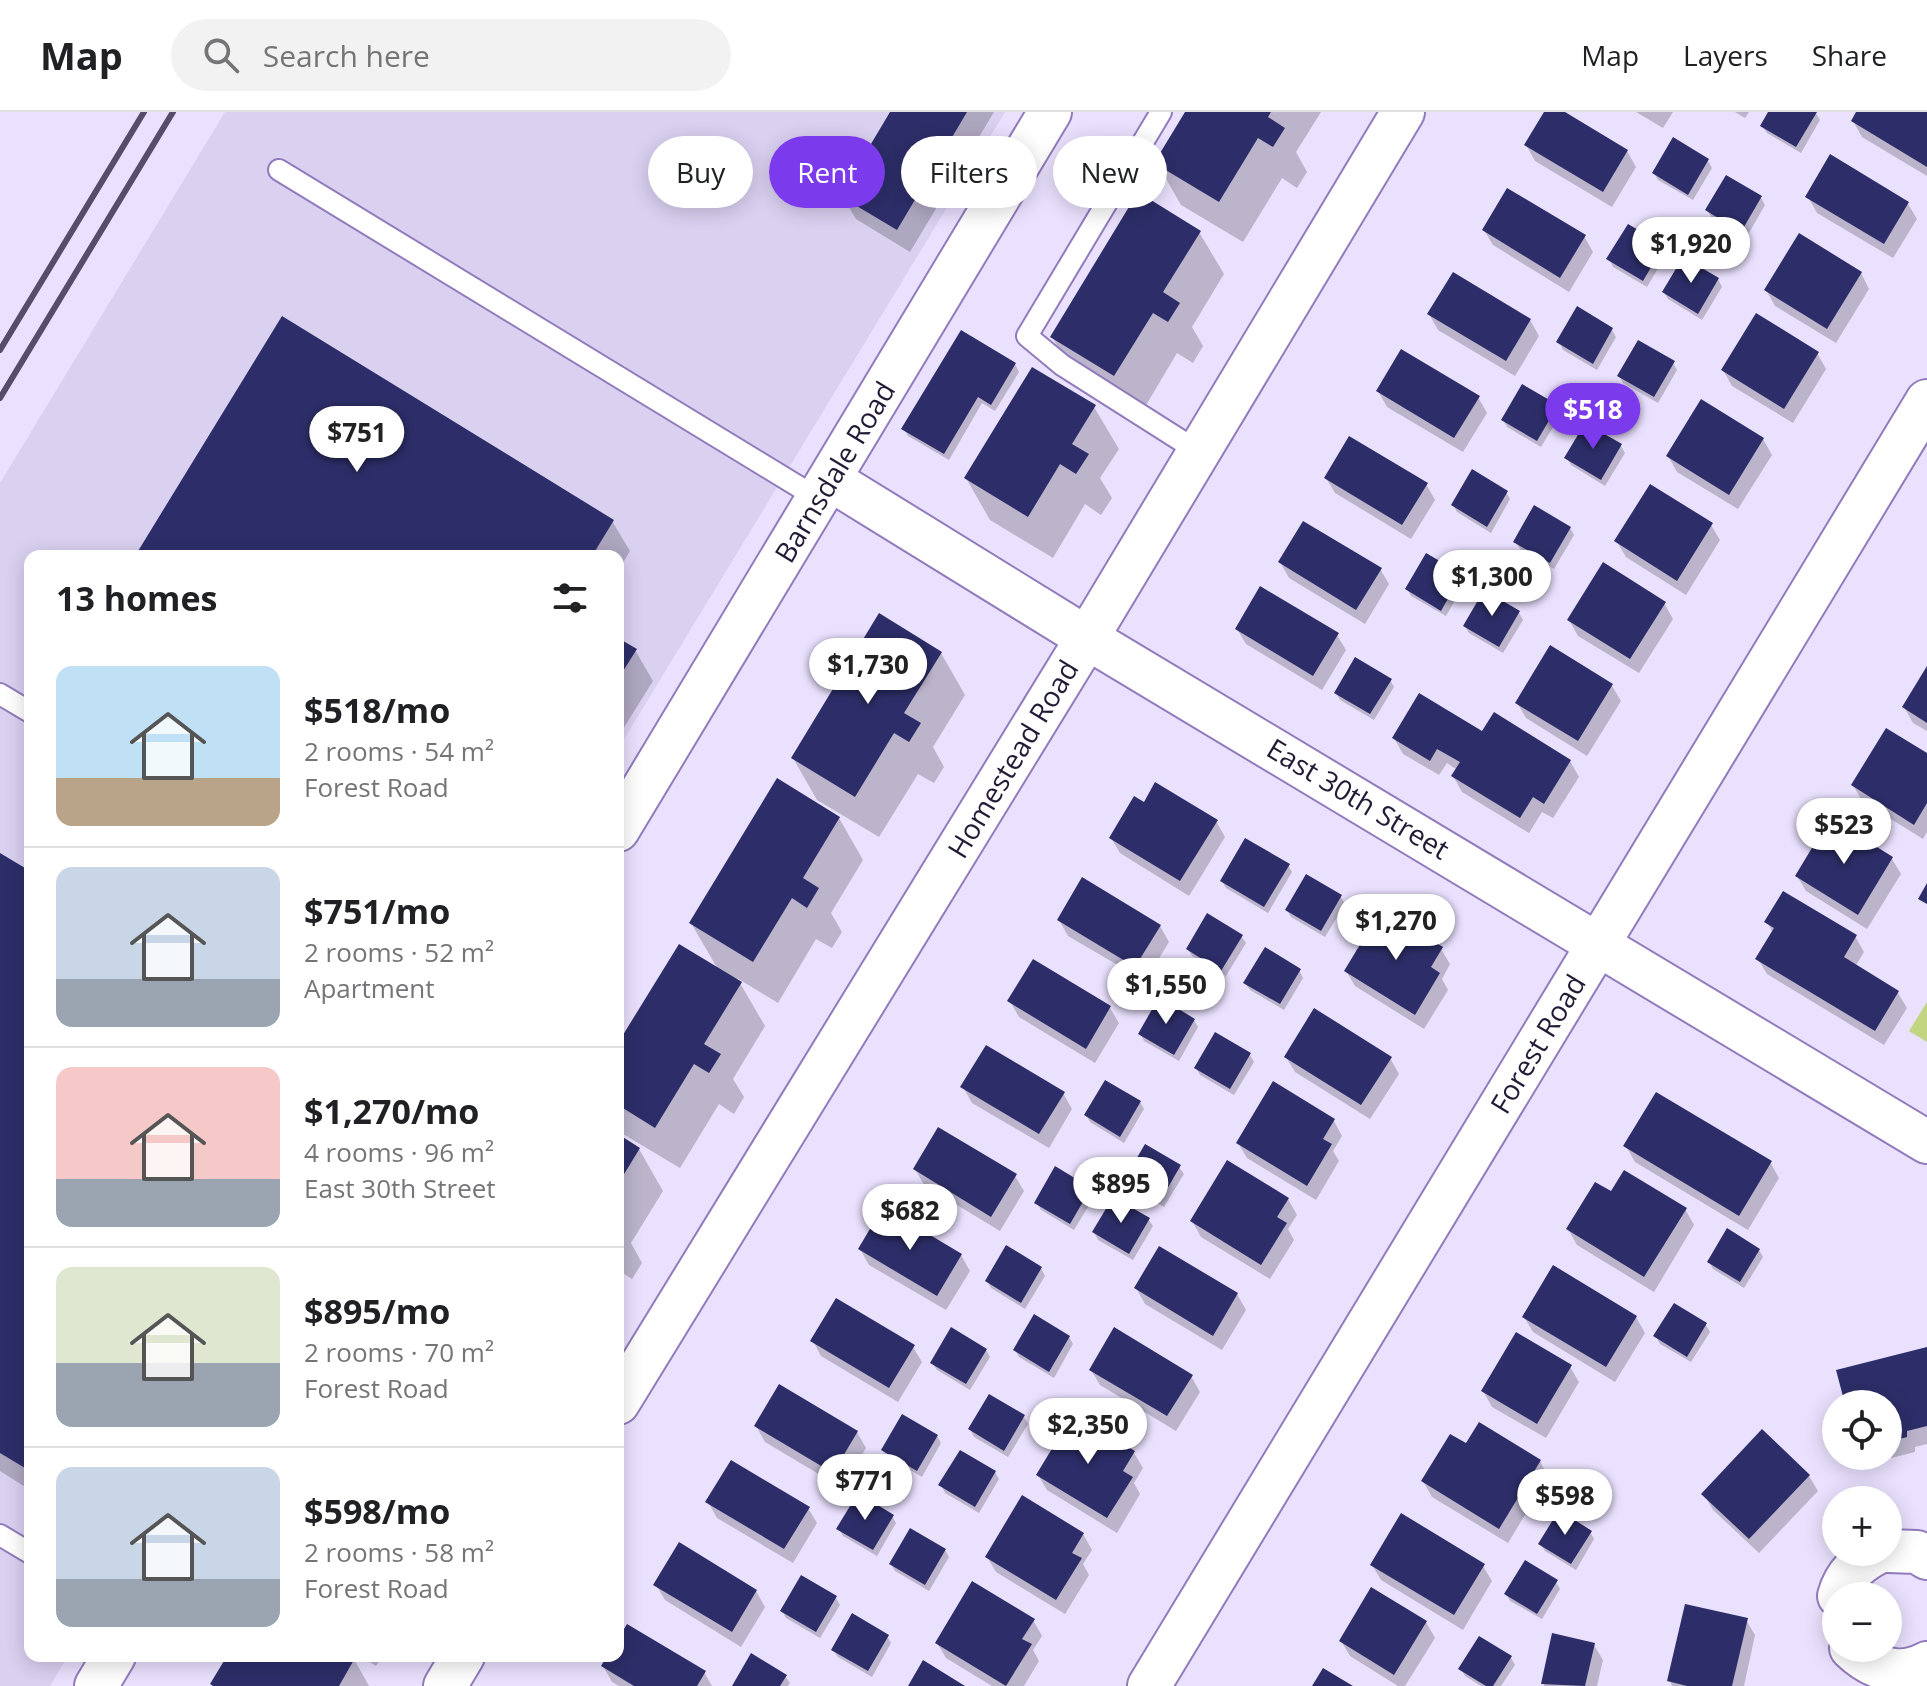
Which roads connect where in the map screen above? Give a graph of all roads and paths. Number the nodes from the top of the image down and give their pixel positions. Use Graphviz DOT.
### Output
graph roads {
  1 [pos="1050,112"];
  2 [pos="1161,112"];
  3 [pos="1403,112"];
  4 [pos="279,170"];
  5 [pos="1927,401"];
  6 [pos="1199,452"];
  7 [pos="825,489"];
  8 [pos="1087,638"];
  9 [pos="0,694"];
  10 [pos="24,708"];
  11 [pos="624,820"];
  12 [pos="1599,944"];
  13 [pos="1927,1142"];
  14 [pos="624,1393"];
  15 [pos="0,1535"];
  16 [pos="24,1549"];
  17 [pos="1902,1551"];
  18 [pos="1927,1558"];
  19 [pos="1857,1566"];
  20 [pos="1845,1582"];
  21 [pos="110,1662"];
  22 [pos="459,1662"];
  23 [pos="1927,1663"];
  24 [pos="1855,1665"];
  25 [pos="96,1686"];
  26 [pos="445,1686"];
  27 [pos="1149,1686"];
  1 -- 7 [label="street, Barnsdale Road"];
  2 -- 6 [label="lane"];
  3 -- 6 [label="street, Homestead Road"];
  4 -- 7 [label="lane"];
  5 -- 12 [label="street, Forest Road"];
  6 -- 8 [label="street, Homestead Road"];
  7 -- 8 [label="street, East 30th Street"];
  7 -- 11 [label="street, Barnsdale Road"];
  8 -- 12 [label="street, East 30th Street"];
  8 -- 14 [label="street, Homestead Road"];
  9 -- 10 [label="lane"];
  12 -- 13 [label="street, East 30th Street"];
  12 -- 27 [label="street, Forest Road"];
  15 -- 16 [label="lane"];
  17 -- 18 [label="street"];
  19 -- 20 [label="street"];
  21 -- 25 [label="street"];
  22 -- 26 [label="street"];
  23 -- 24 [label="street"];
}
